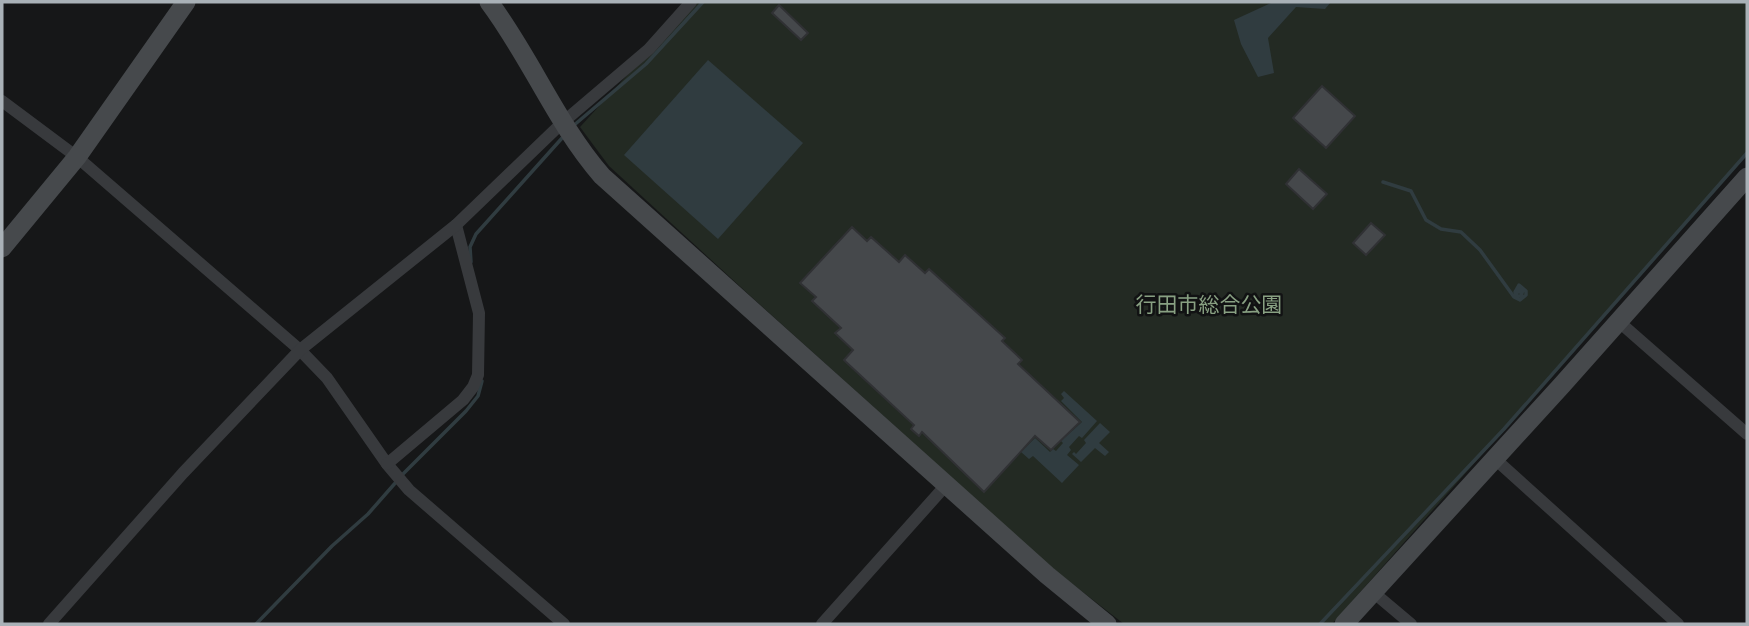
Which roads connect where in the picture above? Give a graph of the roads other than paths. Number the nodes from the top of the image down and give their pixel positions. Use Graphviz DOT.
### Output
graph roads {
  1 [pos="186,2"];
  2 [pos="489,2"];
  3 [pos="691,2"];
  4 [pos="2,102"];
  5 [pos="562,123"];
  6 [pos="77,157"];
  7 [pos="1746,180"];
  8 [pos="456,225"];
  9 [pos="2,248"];
  10 [pos="1617,320"];
  11 [pos="300,350"];
  12 [pos="1747,434"];
  13 [pos="1494,457"];
  14 [pos="387,464"];
  15 [pos="947,484"];
  16 [pos="1373,592"];
  17 [pos="49,624"];
  18 [pos="564,624"];
  19 [pos="822,624"];
  20 [pos="1107,624"];
  21 [pos="1344,624"];
  22 [pos="1411,624"];
  23 [pos="1678,624"];
  1 -- 6 [label="street"];
  2 -- 5 [label="street"];
  3 -- 5 [label="street"];
  4 -- 6 [label="street"];
  5 -- 8 [label="street"];
  5 -- 15 [label="street"];
  6 -- 9 [label="street"];
  6 -- 11 [label="street"];
  7 -- 10 [label="street"];
  8 -- 11 [label="street"];
  8 -- 14 [label="street"];
  10 -- 12 [label="street"];
  10 -- 13 [label="street"];
  11 -- 14 [label="street"];
  11 -- 17 [label="street"];
  13 -- 16 [label="street"];
  13 -- 23 [label="street"];
  14 -- 18 [label="street"];
  15 -- 19 [label="street"];
  15 -- 20 [label="street"];
  16 -- 21 [label="street"];
  16 -- 22 [label="street"];
}
